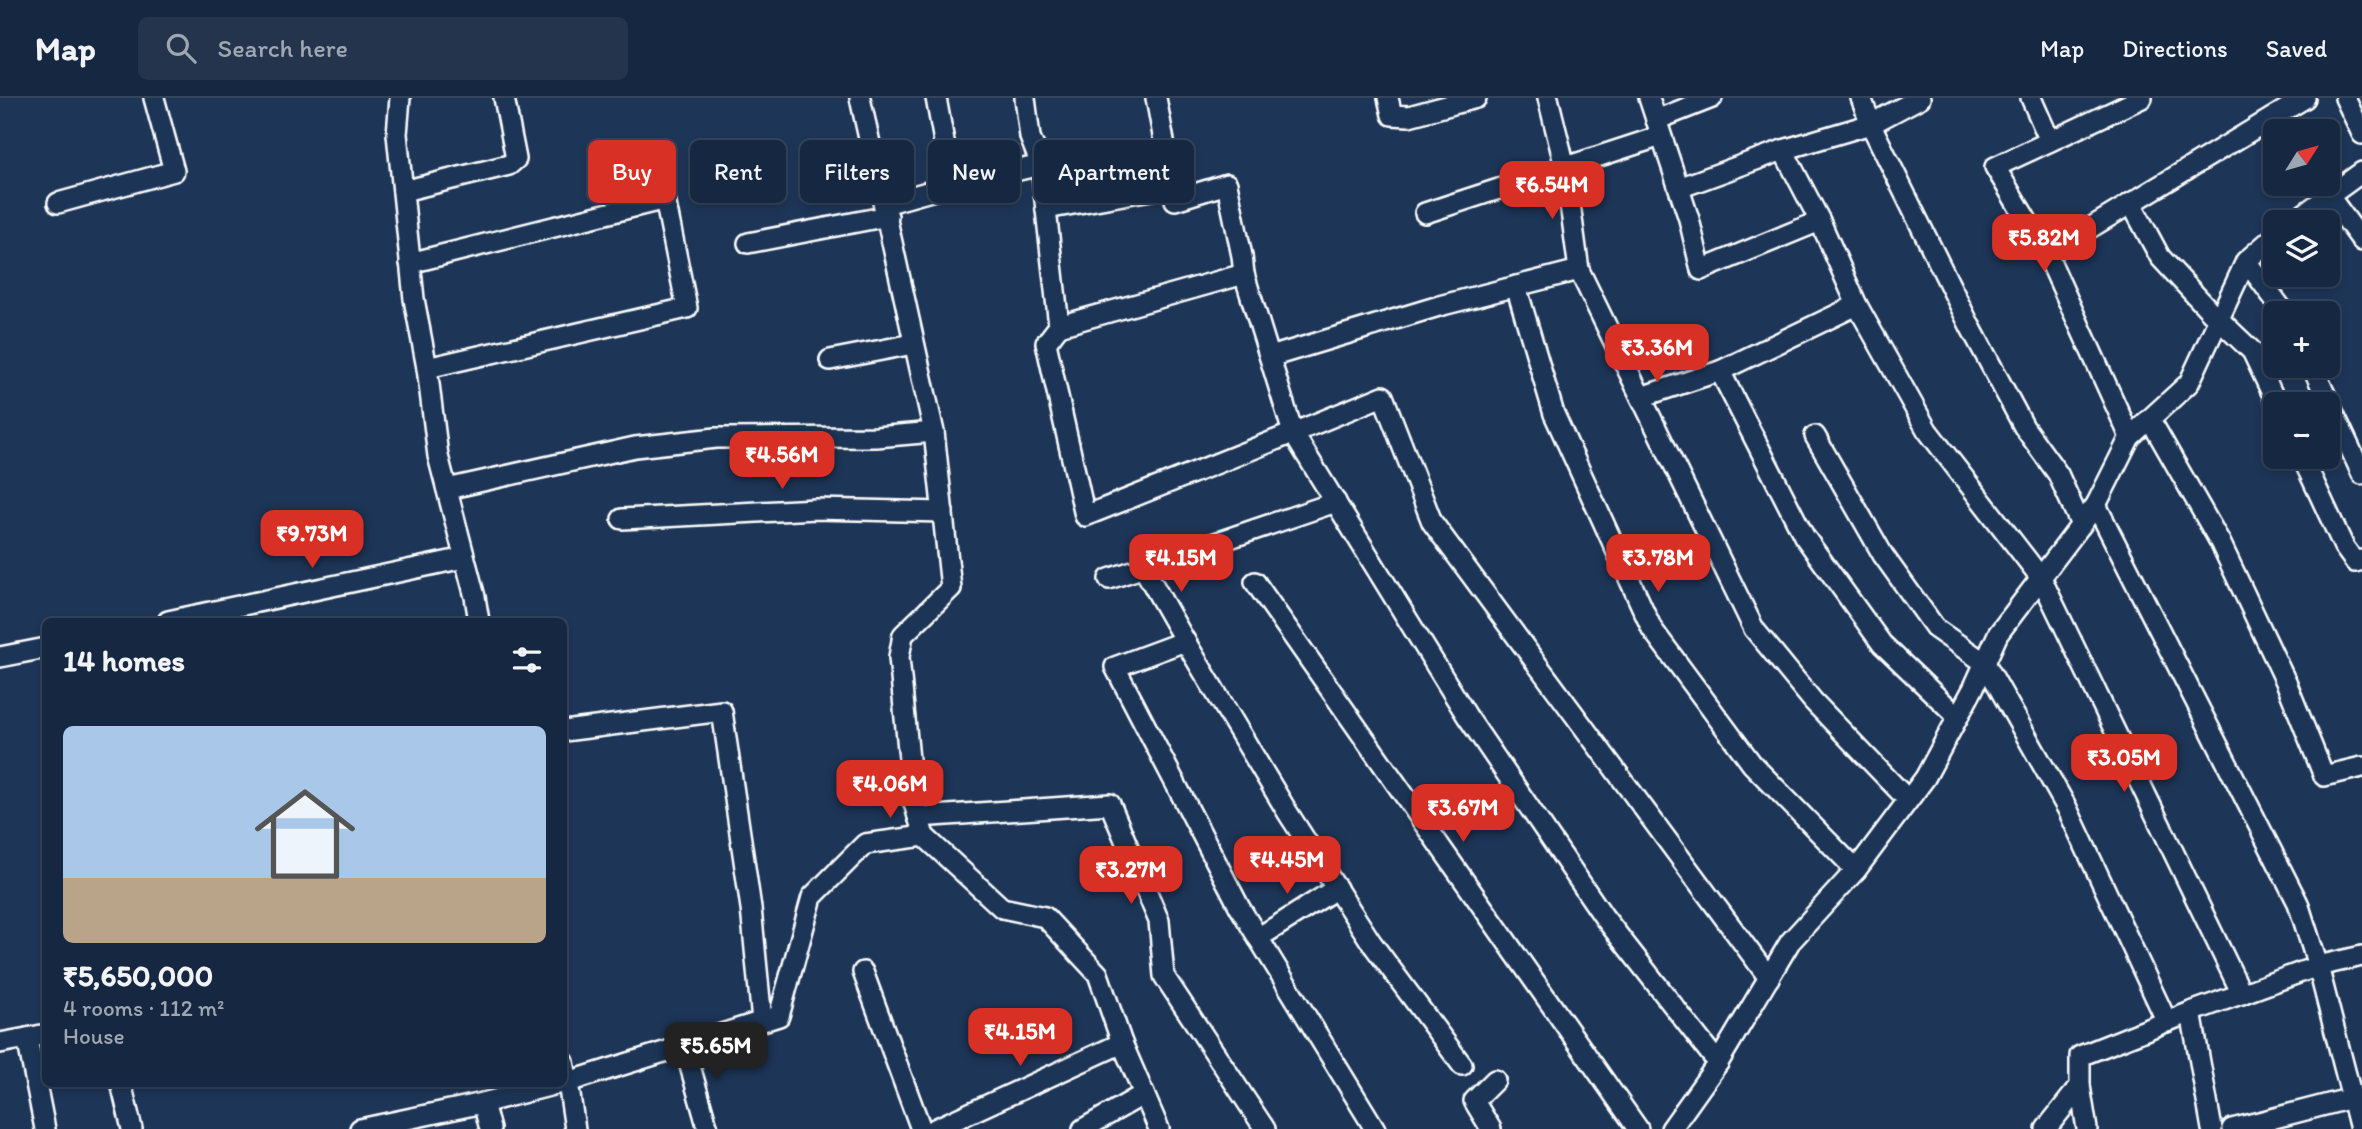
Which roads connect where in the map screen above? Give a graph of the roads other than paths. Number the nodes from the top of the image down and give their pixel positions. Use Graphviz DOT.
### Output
graph roads {
  1 [pos="154,98"];
  2 [pos="400,98"];
  3 [pos="504,98"];
  4 [pos="860,98"];
  5 [pos="936,98"];
  6 [pos="1025,98"];
  7 [pos="1156,98"];
  8 [pos="1388,98"];
  9 [pos="1476,98"];
  10 [pos="1548,98"];
  11 [pos="1649,98"];
  12 [pos="1712,98"];
  13 [pos="1861,98"];
  14 [pos="1920,98"];
  15 [pos="2031,98"];
  16 [pos="2305,98"];
  17 [pos="2345,98"];
  18 [pos="2133,100"];
  19 [pos="1871,124"];
  20 [pos="1659,128"];
  21 [pos="2362,134"];
  22 [pos="944,140"];
  23 [pos="1164,140"];
  24 [pos="2050,141"];
  25 [pos="1034,147"];
  26 [pos="1783,150"];
  27 [pos="1565,167"];
  28 [pos="2362,172"];
  29 [pos="1679,188"];
  30 [pos="2340,188"];
  31 [pos="403,191"];
  32 [pos="928,194"];
  33 [pos="1194,194"];
  34 [pos="2329,196"];
  35 [pos="58,203"];
  36 [pos="1045,203"];
  37 [pos="1079,203"];
  38 [pos="2131,203"];
  39 [pos="1046,209"];
  40 [pos="886,210"];
  41 [pos="2310,210"];
  42 [pos="1425,213"];
  43 [pos="1819,221"];
  44 [pos="2362,241"];
  45 [pos="748,243"];
  46 [pos="2263,246"];
  47 [pos="2047,254"];
  48 [pos="2246,261"];
  49 [pos="410,263"];
  50 [pos="1579,270"];
  51 [pos="1244,274"];
  52 [pos="1516,286"];
  53 [pos="2276,301"];
  54 [pos="1857,305"];
  55 [pos="2219,319"];
  56 [pos="1059,326"];
  57 [pos="913,344"];
  58 [pos="1270,357"];
  59 [pos="830,360"];
  60 [pos="427,369"];
  61 [pos="1720,371"];
  62 [pos="2318,378"];
  63 [pos="2271,392"];
  64 [pos="1641,397"];
  65 [pos="2146,422"];
  66 [pos="934,432"];
  67 [pos="1293,433"];
  68 [pos="1815,436"];
  69 [pos="2130,437"];
  70 [pos="2308,469"];
  71 [pos="2362,474"];
  72 [pos="447,489"];
  73 [pos="1336,502"];
  74 [pos="2096,505"];
  75 [pos="943,512"];
  76 [pos="622,519"];
  77 [pos="2081,525"];
  78 [pos="464,558"];
  79 [pos="2362,559"];
  80 [pos="1143,567"];
  81 [pos="2041,578"];
  82 [pos="1109,579"];
  83 [pos="1255,582"];
  84 [pos="182,618"];
  85 [pos="478,618"];
  86 [pos="1185,641"];
  87 [pos="42,649"];
  88 [pos="0,657"];
  89 [pos="1985,663"];
  90 [pos="1958,717"];
  91 [pos="567,731"];
  92 [pos="2362,767"];
  93 [pos="1908,800"];
  94 [pos="921,826"];
  95 [pos="1856,870"];
  96 [pos="1337,888"];
  97 [pos="1258,938"];
  98 [pos="2362,956"];
  99 [pos="2318,966"];
  100 [pos="863,972"];
  101 [pos="1769,978"];
  102 [pos="2242,994"];
  103 [pos="2191,1012"];
  104 [pos="762,1021"];
  105 [pos="2167,1022"];
  106 [pos="36,1036"];
  107 [pos="0,1043"];
  108 [pos="1122,1043"];
  109 [pos="684,1045"];
  110 [pos="1718,1063"];
  111 [pos="1462,1065"];
  112 [pos="1495,1080"];
  113 [pos="567,1082"];
  114 [pos="2080,1086"];
  115 [pos="122,1087"];
  116 [pos="548,1087"];
  117 [pos="565,1087"];
  118 [pos="1144,1094"];
  119 [pos="2352,1098"];
  120 [pos="483,1103"];
  121 [pos="1155,1128"];
  122 [pos="45,1129"];
  123 [pos="132,1129"];
  124 [pos="360,1129"];
  125 [pos="490,1129"];
  126 [pos="575,1129"];
  127 [pos="708,1129"];
  128 [pos="921,1129"];
  129 [pos="934,1129"];
  130 [pos="1083,1129"];
  131 [pos="1265,1129"];
  132 [pos="1375,1129"];
  133 [pos="1491,1129"];
  134 [pos="1638,1129"];
  135 [pos="1671,1129"];
  136 [pos="2046,1129"];
  137 [pos="2087,1129"];
  138 [pos="2212,1129"];
  139 [pos="2232,1129"];
  140 [pos="2360,1129"];
  1 -- 35 [label="street"];
  2 -- 31 [label="street"];
  3 -- 31 [label="street"];
  4 -- 40 [label="street"];
  5 -- 22 [label="street"];
  6 -- 25 [label="street"];
  7 -- 23 [label="street"];
  8 -- 9 [label="street"];
  10 -- 27 [label="street"];
  11 -- 20 [label="street"];
  12 -- 20 [label="street"];
  13 -- 19 [label="street"];
  14 -- 19 [label="street"];
  15 -- 24 [label="street"];
  16 -- 38 [label="street"];
  17 -- 21 [label="street"];
  18 -- 24 [label="street"];
  19 -- 26 [label="street"];
  19 -- 77 [label="street"];
  20 -- 27 [label="street"];
  20 -- 29 [label="street"];
  24 -- 47 [label="street"];
  26 -- 29 [label="street"];
  26 -- 43 [label="street"];
  27 -- 42 [label="street"];
  27 -- 50 [label="street"];
  28 -- 30 [label="street"];
  29 -- 43 [label="street"];
  31 -- 49 [label="street"];
  32 -- 40 [label="street"];
  33 -- 51 [label="street"];
  34 -- 41 [label="street"];
  34 -- 44 [label="street"];
  36 -- 39 [label="street"];
  37 -- 39 [label="street"];
  38 -- 47 [label="street"];
  38 -- 55 [label="street"];
  39 -- 56 [label="street"];
  40 -- 45 [label="street"];
  40 -- 57 [label="street"];
  43 -- 54 [label="street"];
  46 -- 48 [label="street"];
  47 -- 69 [label="street"];
  48 -- 53 [label="street"];
  48 -- 55 [label="street"];
  49 -- 60 [label="street"];
  49 -- 60 [label="street"];
  50 -- 52 [label="street"];
  50 -- 64 [label="street"];
  51 -- 56 [label="street"];
  51 -- 58 [label="street"];
  52 -- 58 [label="street"];
  52 -- 95 [label="street"];
  54 -- 61 [label="street"];
  54 -- 81 [label="street"];
  55 -- 63 [label="street"];
  55 -- 65 [label="street"];
  56 -- 67 [label="street"];
  57 -- 59 [label="street"];
  57 -- 66 [label="street"];
  58 -- 67 [label="street"];
  60 -- 72 [label="street"];
  61 -- 64 [label="street"];
  61 -- 90 [label="street"];
  62 -- 71 [label="street"];
  64 -- 93 [label="street"];
  65 -- 69 [label="street"];
  65 -- 92 [label="street"];
  66 -- 72 [label="street"];
  66 -- 75 [label="street"];
  67 -- 73 [label="street"];
  67 -- 101 [label="street"];
  68 -- 89 [label="street"];
  69 -- 74 [label="street"];
  70 -- 79 [label="street"];
  72 -- 78 [label="street"];
  73 -- 80 [label="street"];
  73 -- 110 [label="street"];
  74 -- 77 [label="street"];
  74 -- 99 [label="street"];
  75 -- 76 [label="street"];
  75 -- 94 [label="street"];
  77 -- 81 [label="street"];
  78 -- 84 [label="street"];
  78 -- 85 [label="street"];
  80 -- 82 [label="street"];
  80 -- 86 [label="street"];
  81 -- 89 [label="street"];
  81 -- 102 [label="street"];
  83 -- 134 [label="street"];
  86 -- 96 [label="street"];
  86 -- 97 [label="street"];
  87 -- 88 [label="street"];
  89 -- 90 [label="street"];
  89 -- 105 [label="street"];
  90 -- 93 [label="street"];
  91 -- 104 [label="street"];
  93 -- 95 [label="street"];
  94 -- 104 [label="street"];
  94 -- 108 [label="street"];
  94 -- 131 [label="street"];
  95 -- 101 [label="street"];
  96 -- 97 [label="street"];
  96 -- 111 [label="street"];
  97 -- 132 [label="street"];
  98 -- 99 [label="street"];
  99 -- 102 [label="street"];
  99 -- 119 [label="street"];
  100 -- 128 [label="street"];
  101 -- 110 [label="street"];
  102 -- 103 [label="street"];
  103 -- 105 [label="street"];
  103 -- 138 [label="street"];
  104 -- 109 [label="street"];
  105 -- 114 [label="street"];
  106 -- 107 [label="street"];
  106 -- 122 [label="street"];
  108 -- 118 [label="street"];
  108 -- 129 [label="street"];
  109 -- 113 [label="street"];
  109 -- 127 [label="street"];
  110 -- 135 [label="street"];
  112 -- 133 [label="street"];
  114 -- 136 [label="street"];
  114 -- 137 [label="street"];
  115 -- 123 [label="street"];
  116 -- 120 [label="street"];
  117 -- 126 [label="street"];
  118 -- 121 [label="street"];
  118 -- 130 [label="street"];
  119 -- 139 [label="street"];
  119 -- 140 [label="street"];
  120 -- 124 [label="street"];
  120 -- 125 [label="street"];
}
